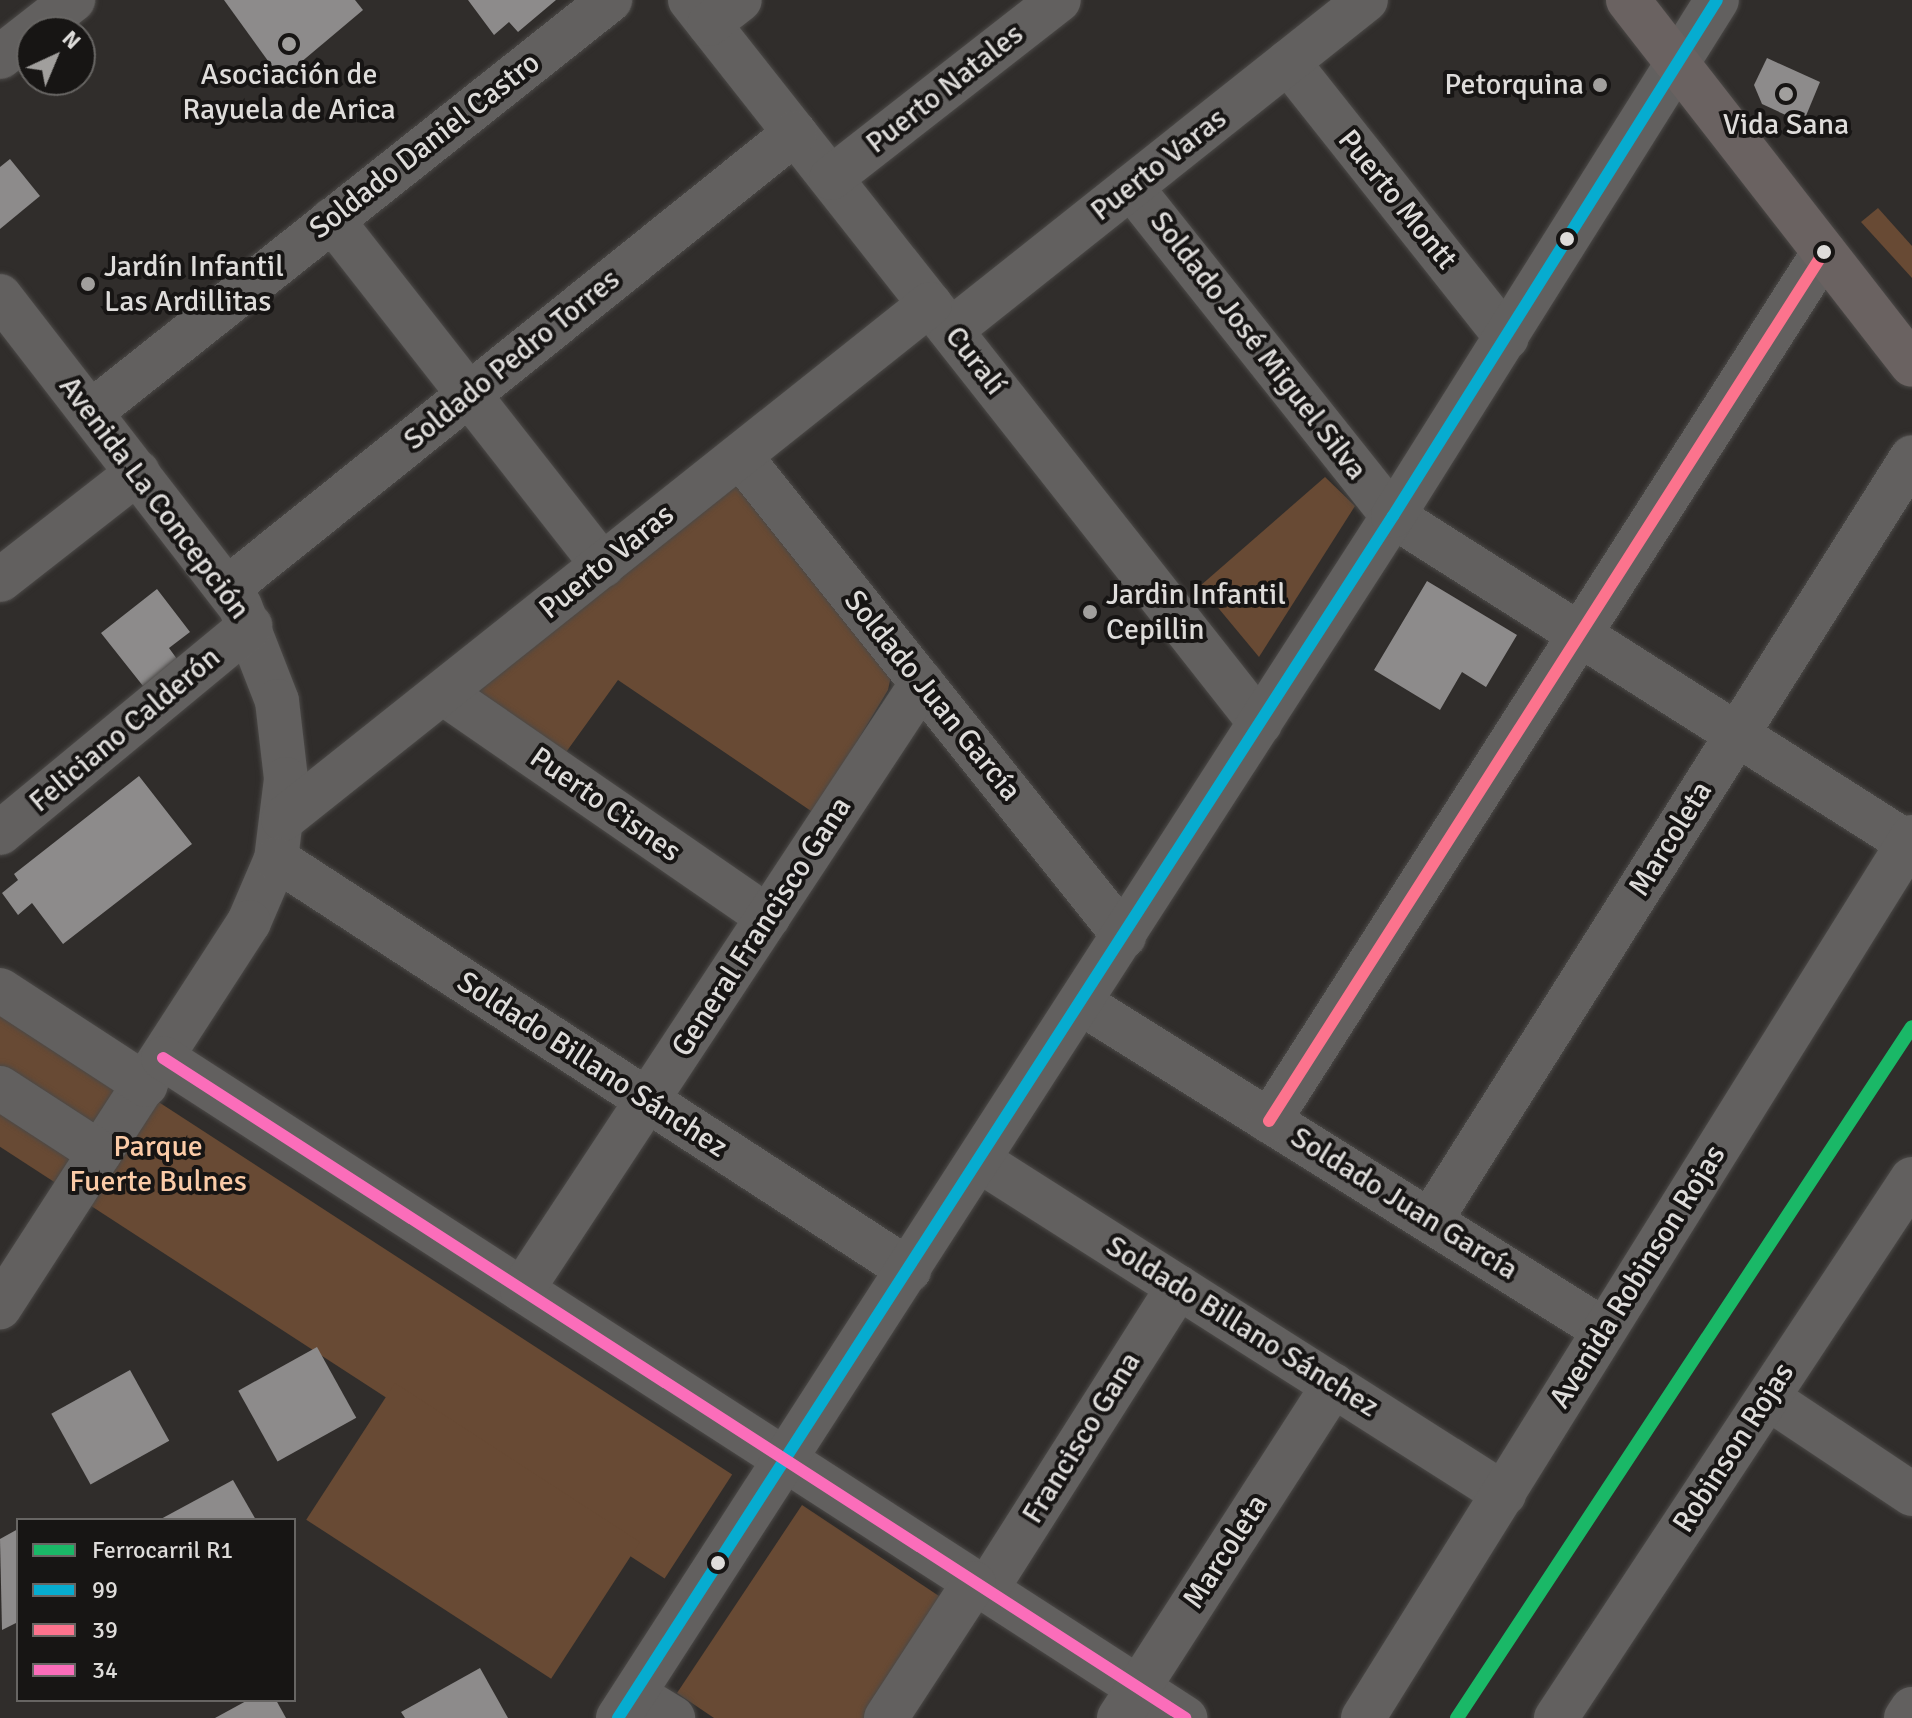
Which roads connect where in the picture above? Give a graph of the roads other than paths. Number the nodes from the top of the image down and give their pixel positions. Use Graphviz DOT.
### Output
graph roads {
  1 [pos="73,0"];
  2 [pos="610,0"];
  3 [pos="1059,0"];
  4 [pos="1366,0"];
  5 [pos="1628,0"];
  6 [pos="1717,0"];
  7 [pos="713,8"];
  8 [pos="0,57"];
  9 [pos="1288,62"];
  10 [pos="1679,66"];
  11 [pos="795,133"];
  12 [pos="831,178"];
  13 [pos="1131,187"];
  14 [pos="332,220"];
  15 [pos="1824,252"];
  16 [pos="6,315"];
  17 [pos="941,317"];
  18 [pos="1507,338"];
  19 [pos="1912,365"];
  20 [pos="469,394"];
  21 [pos="91,412"];
  22 [pos="740,456"];
  23 [pos="1912,457"];
  24 [pos="138,472"];
  25 [pos="1393,516"];
  26 [pos="603,565"];
  27 [pos="0,580"];
  28 [pos="228,588"];
  29 [pos="250,626"];
  30 [pos="1578,634"];
  31 [pos="922,683"];
  32 [pos="443,693"];
  33 [pos="1260,723"];
  34 [pos="1737,735"];
  35 [pos="0,833"];
  36 [pos="279,839"];
  37 [pos="1910,840"];
  38 [pos="768,917"];
  39 [pos="1124,936"];
  40 [pos="0,990"];
  41 [pos="1081,1003"];
  42 [pos="154,1071"];
  43 [pos="0,1088"];
  44 [pos="647,1100"];
  45 [pos="1269,1121"];
  46 [pos="100,1153"];
  47 [pos="980,1161"];
  48 [pos="1912,1179"];
  49 [pos="1430,1221"];
  50 [pos="909,1270"];
  51 [pos="1178,1287"];
  52 [pos="522,1290"];
  53 [pos="0,1307"];
  54 [pos="1604,1330"];
  55 [pos="1334,1385"];
  56 [pos="1768,1398"];
  57 [pos="787,1461"];
  58 [pos="1504,1494"];
  59 [pos="1912,1494"];
  60 [pos="980,1586"];
  61 [pos="1129,1703"];
  62 [pos="626,1706"];
  63 [pos="1912,1709"];
  64 [pos="673,1718"];
  65 [pos="886,1718"];
  66 [pos="1185,1718"];
  67 [pos="1363,1718"];
  68 [pos="1556,1718"];
  69 [pos="1906,1718"];
  1 -- 8 [label="street"];
  2 -- 14 [label="street, Soldado Daniel Castro"];
  3 -- 12 [label="street, Puerto Natales"];
  4 -- 9 [label="street, Puerto Varas"];
  5 -- 10 [label="main road"];
  6 -- 10 [label="street"];
  7 -- 11 [label="street, Curalí"];
  9 -- 13 [label="street, Puerto Varas"];
  9 -- 18 [label="street, Puerto Montt"];
  10 -- 15 [label="main road"];
  10 -- 18 [label="street"];
  11 -- 12 [label="street, Curalí"];
  11 -- 20 [label="street, Soldado Pedro Torres"];
  12 -- 17 [label="street, Curalí"];
  13 -- 17 [label="street, Puerto Varas"];
  13 -- 25 [label="street, Soldado José Miguel Silva"];
  14 -- 20 [label="street"];
  14 -- 21 [label="street, Soldado Daniel Castro"];
  15 -- 19 [label="main road"];
  15 -- 30 [label="street"];
  16 -- 21 [label="street, Avenida La Concepción"];
  17 -- 22 [label="street, Puerto Varas"];
  17 -- 33 [label="street, Curalí"];
  18 -- 25 [label="street"];
  20 -- 26 [label="street"];
  20 -- 28 [label="street, Soldado Pedro Torres"];
  21 -- 24 [label="street, Avenida La Concepción"];
  22 -- 26 [label="street, Puerto Varas"];
  22 -- 31 [label="street, Soldado Juan García"];
  23 -- 34 [label="street, Marcoleta"];
  24 -- 27 [label="street"];
  24 -- 28 [label="street, Avenida La Concepción"];
  25 -- 30 [label="street, Soldado José Miguel Silva"];
  25 -- 33 [label="street"];
  26 -- 32 [label="street, Puerto Varas"];
  28 -- 29 [label="street, Avenida La Concepción"];
  29 -- 35 [label="street, Feliciano Calderón"];
  29 -- 36 [label="street, Avenida La Concepción"];
  30 -- 34 [label="street, Soldado José Miguel Silva"];
  30 -- 45 [label="street"];
  31 -- 38 [label="street, General Francisco Gana"];
  31 -- 39 [label="street, Soldado Juan García"];
  32 -- 36 [label="street, Puerto Varas"];
  32 -- 38 [label="street, Puerto Cisnes"];
  33 -- 39 [label="street"];
  34 -- 37 [label="street, Soldado José Miguel Silva"];
  34 -- 49 [label="street, Marcoleta"];
  36 -- 42 [label="street, Avenida La Concepción"];
  36 -- 44 [label="street, Soldado Billano Sánchez"];
  37 -- 54 [label="street, Avenida Robinson Rojas"];
  38 -- 44 [label="street, General Francisco Gana"];
  39 -- 41 [label="street"];
  40 -- 42 [label="street"];
  41 -- 45 [label="street, Soldado Juan García"];
  41 -- 47 [label="street"];
  42 -- 46 [label="street, Avenida La Concepción"];
  42 -- 52 [label="street"];
  43 -- 46 [label="street"];
  44 -- 50 [label="street, Soldado Billano Sánchez"];
  44 -- 52 [label="street, General Francisco Gana"];
  45 -- 49 [label="street, Soldado Juan García"];
  46 -- 53 [label="street, Avenida La Concepción"];
  47 -- 50 [label="street"];
  47 -- 51 [label="street, Soldado Billano Sánchez"];
  48 -- 56 [label="street, Robinson Rojas"];
  49 -- 54 [label="street, Soldado Juan García"];
  50 -- 57 [label="street"];
  51 -- 55 [label="street, Soldado Billano Sánchez"];
  51 -- 60 [label="street, Francisco Gana"];
  52 -- 57 [label="street"];
  54 -- 58 [label="street, Avenida Robinson Rojas"];
  55 -- 58 [label="street, Soldado Billano Sánchez"];
  55 -- 61 [label="street, Marcoleta"];
  56 -- 59 [label="street"];
  56 -- 68 [label="street, Robinson Rojas"];
  57 -- 60 [label="street"];
  57 -- 62 [label="street"];
  58 -- 67 [label="street, Avenida Robinson Rojas"];
  60 -- 61 [label="street"];
  60 -- 65 [label="street, Francisco Gana"];
  61 -- 66 [label="street"];
  62 -- 64 [label="street"];
  63 -- 69 [label="street"];
}
